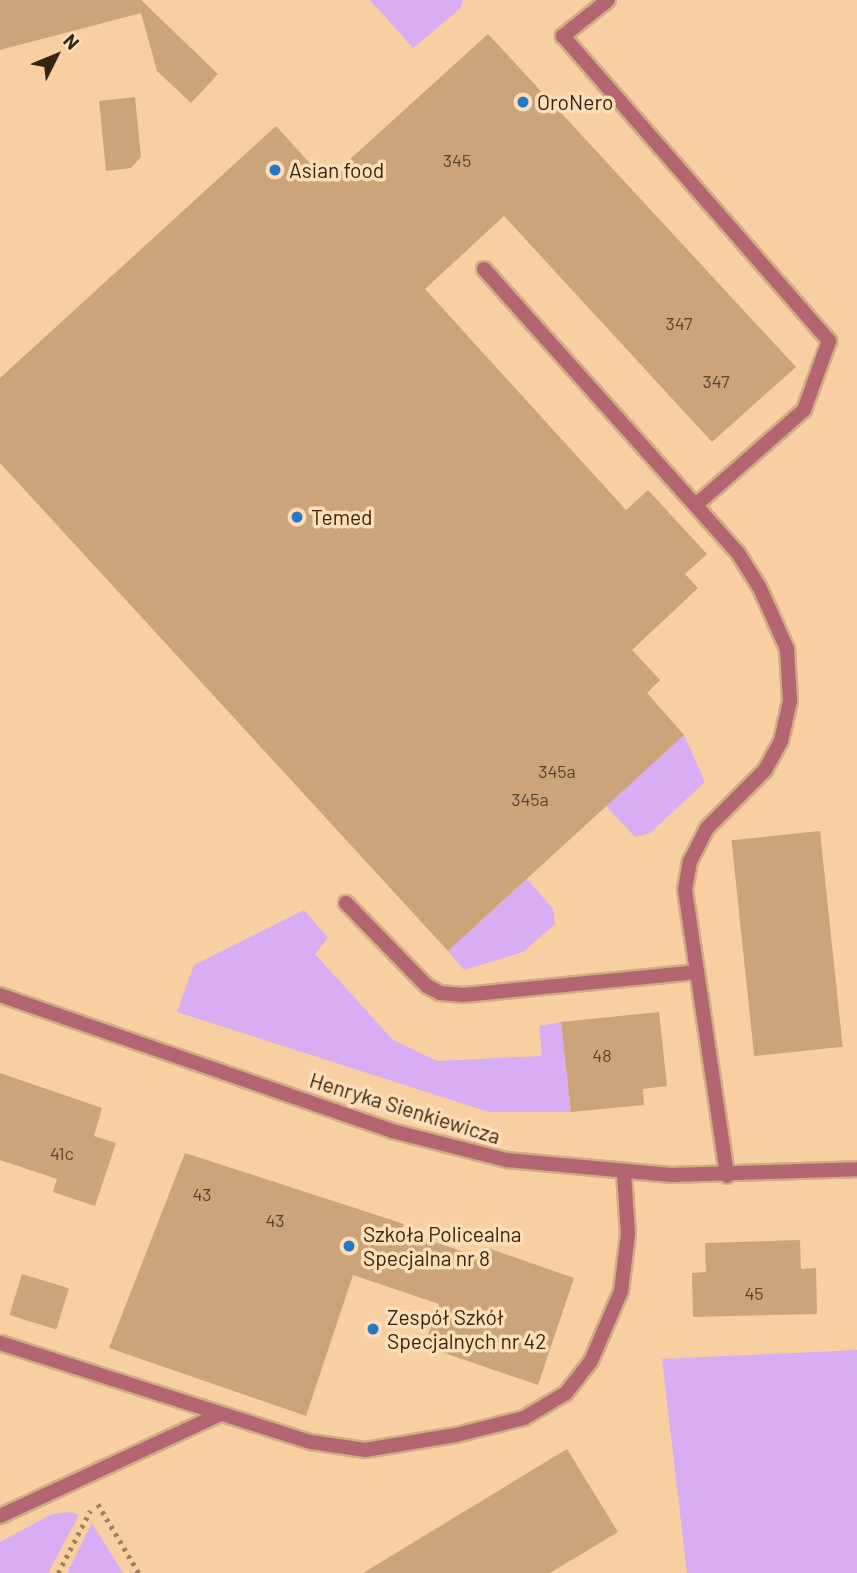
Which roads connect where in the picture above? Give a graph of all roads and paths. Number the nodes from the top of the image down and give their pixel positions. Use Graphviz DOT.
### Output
graph roads {
  1 [pos="608,0"];
  2 [pos="484,269"];
  3 [pos="696,505"];
  4 [pos="346,903"];
  5 [pos="697,972"];
  6 [pos="0,995"];
  7 [pos="857,1169"];
  8 [pos="624,1173"];
  9 [pos="727,1176"];
  10 [pos="0,1343"];
  11 [pos="219,1416"];
  12 [pos="0,1516"];
  13 [pos="58,1573"];
  14 [pos="139,1573"];
  1 -- 3 [label="street"];
  2 -- 3 [label="street"];
  3 -- 5 [label="street"];
  4 -- 5 [label="street"];
  5 -- 9 [label="street"];
  6 -- 8 [label="street, Henryka Sienkiewicza"];
  7 -- 9 [label="street, Henryka Sienkiewicza"];
  8 -- 9 [label="street, Henryka Sienkiewicza"];
  8 -- 11 [label="street"];
  10 -- 11 [label="street"];
  11 -- 12 [label="street"];
  13 -- 14 [label="path"];
}
